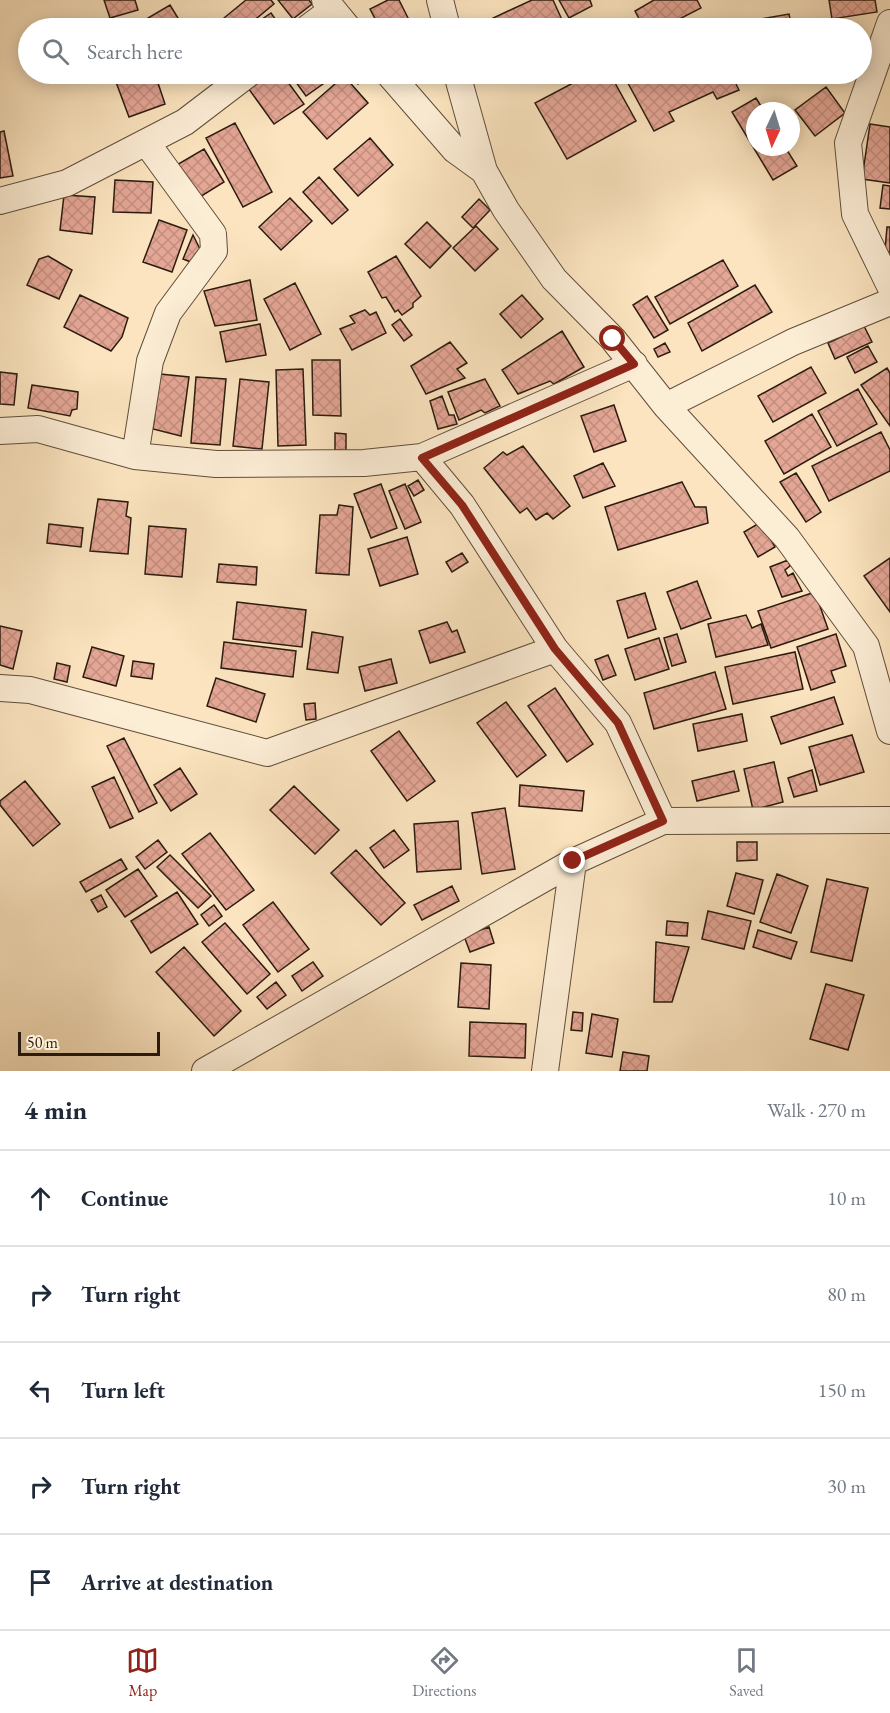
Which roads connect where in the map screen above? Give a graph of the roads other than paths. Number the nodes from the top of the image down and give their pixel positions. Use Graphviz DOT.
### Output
graph roads {
  1 [pos="440,0"];
  2 [pos="444,18"];
  3 [pos="890,23"];
  4 [pos="872,74"];
  5 [pos="235,84"];
  6 [pos="398,84"];
  7 [pos="461,84"];
  8 [pos="868,84"];
  9 [pos="146,142"];
  10 [pos="484,171"];
  11 [pos="0,201"];
  12 [pos="890,286"];
  13 [pos="890,302"];
  14 [pos="634,364"];
  15 [pos="666,406"];
  16 [pos="0,431"];
  17 [pos="135,456"];
  18 [pos="422,458"];
  19 [pos="555,649"];
  20 [pos="884,683"];
  21 [pos="0,688"];
  22 [pos="890,731"];
  23 [pos="890,820"];
  24 [pos="663,821"];
  25 [pos="573,861"];
  26 [pos="205,1071"];
  27 [pos="545,1071"];
  1 -- 2 [label="street"];
  3 -- 4 [label="street"];
  5 -- 9 [label="street"];
  6 -- 10 [label="street"];
  7 -- 10 [label="street"];
  8 -- 12 [label="street"];
  9 -- 11 [label="street"];
  9 -- 17 [label="street"];
  10 -- 14 [label="street"];
  13 -- 15 [label="street"];
  14 -- 15 [label="street"];
  14 -- 18 [label="street"];
  15 -- 20 [label="street"];
  16 -- 17 [label="street"];
  17 -- 18 [label="street"];
  18 -- 19 [label="street"];
  19 -- 21 [label="street"];
  19 -- 24 [label="street"];
  20 -- 22 [label="street"];
  23 -- 24 [label="street"];
  24 -- 25 [label="street"];
  25 -- 26 [label="street"];
  25 -- 27 [label="street"];
}
